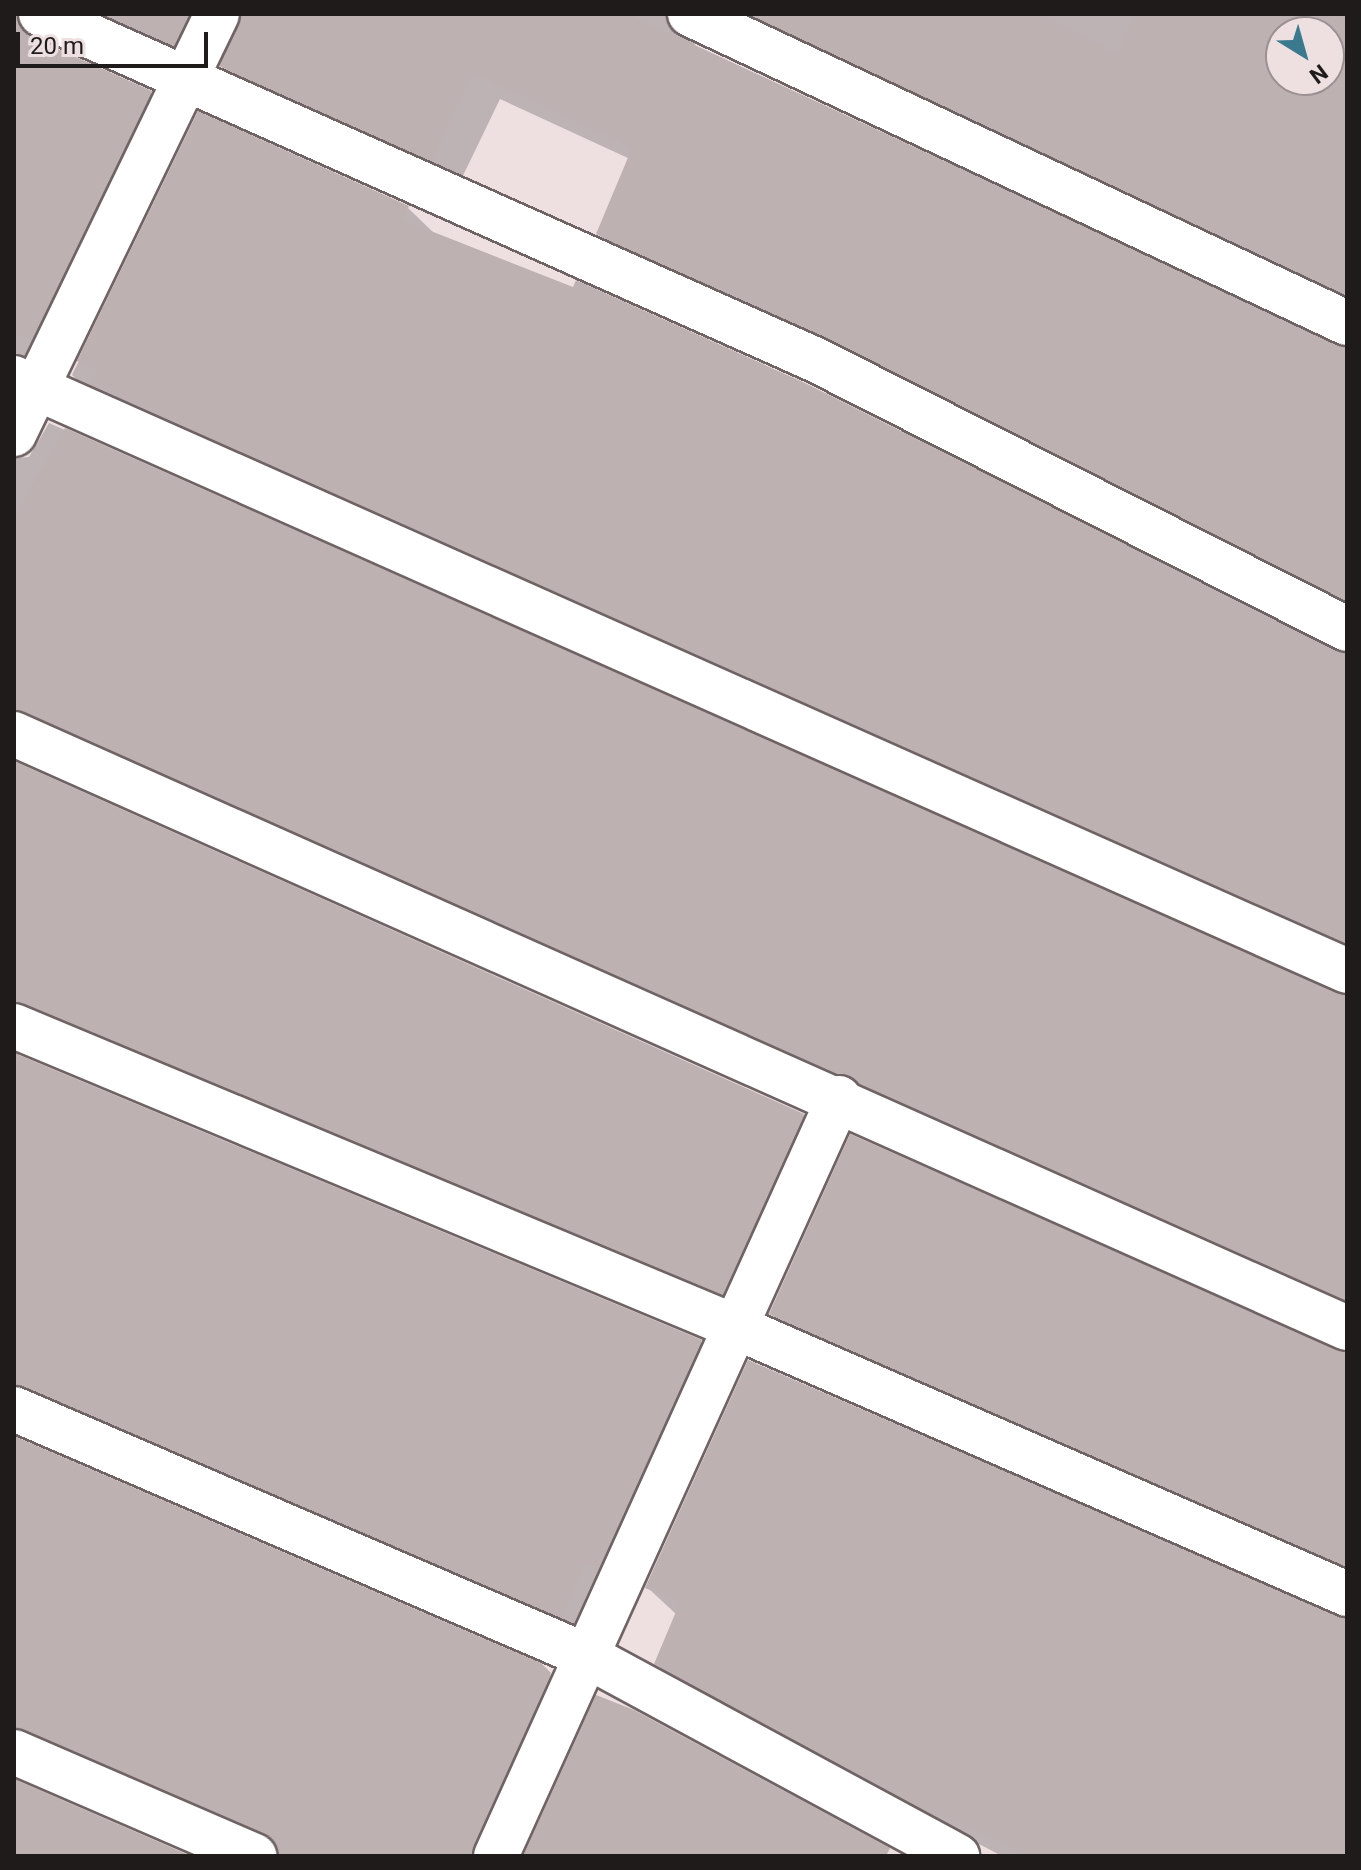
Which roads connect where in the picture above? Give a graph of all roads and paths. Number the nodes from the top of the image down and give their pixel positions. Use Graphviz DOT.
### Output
graph roads {
  1 [pos="41,14"];
  2 [pos="217,14"];
  3 [pos="690,14"];
  4 [pos="182,82"];
  5 [pos="1347,323"];
  6 [pos="26,385"];
  7 [pos="14,434"];
  8 [pos="1347,629"];
  9 [pos="14,734"];
  10 [pos="1347,971"];
  11 [pos="14,1026"];
  12 [pos="839,1098"];
  13 [pos="738,1328"];
  14 [pos="1347,1328"];
  15 [pos="14,1409"];
  16 [pos="1347,1594"];
  17 [pos="587,1656"];
  18 [pos="14,1752"];
  19 [pos="254,1856"];
  20 [pos="496,1856"];
  21 [pos="957,1856"];
  1 -- 4 [label="street"];
  2 -- 4 [label="street"];
  3 -- 5 [label="street"];
  4 -- 6 [label="street"];
  4 -- 8 [label="street"];
  6 -- 7 [label="street"];
  6 -- 10 [label="street"];
  9 -- 12 [label="street"];
  11 -- 13 [label="street"];
  12 -- 13 [label="street"];
  12 -- 14 [label="street"];
  13 -- 16 [label="street"];
  13 -- 17 [label="street"];
  15 -- 17 [label="street"];
  17 -- 20 [label="street"];
  17 -- 21 [label="street"];
  18 -- 19 [label="street"];
}
